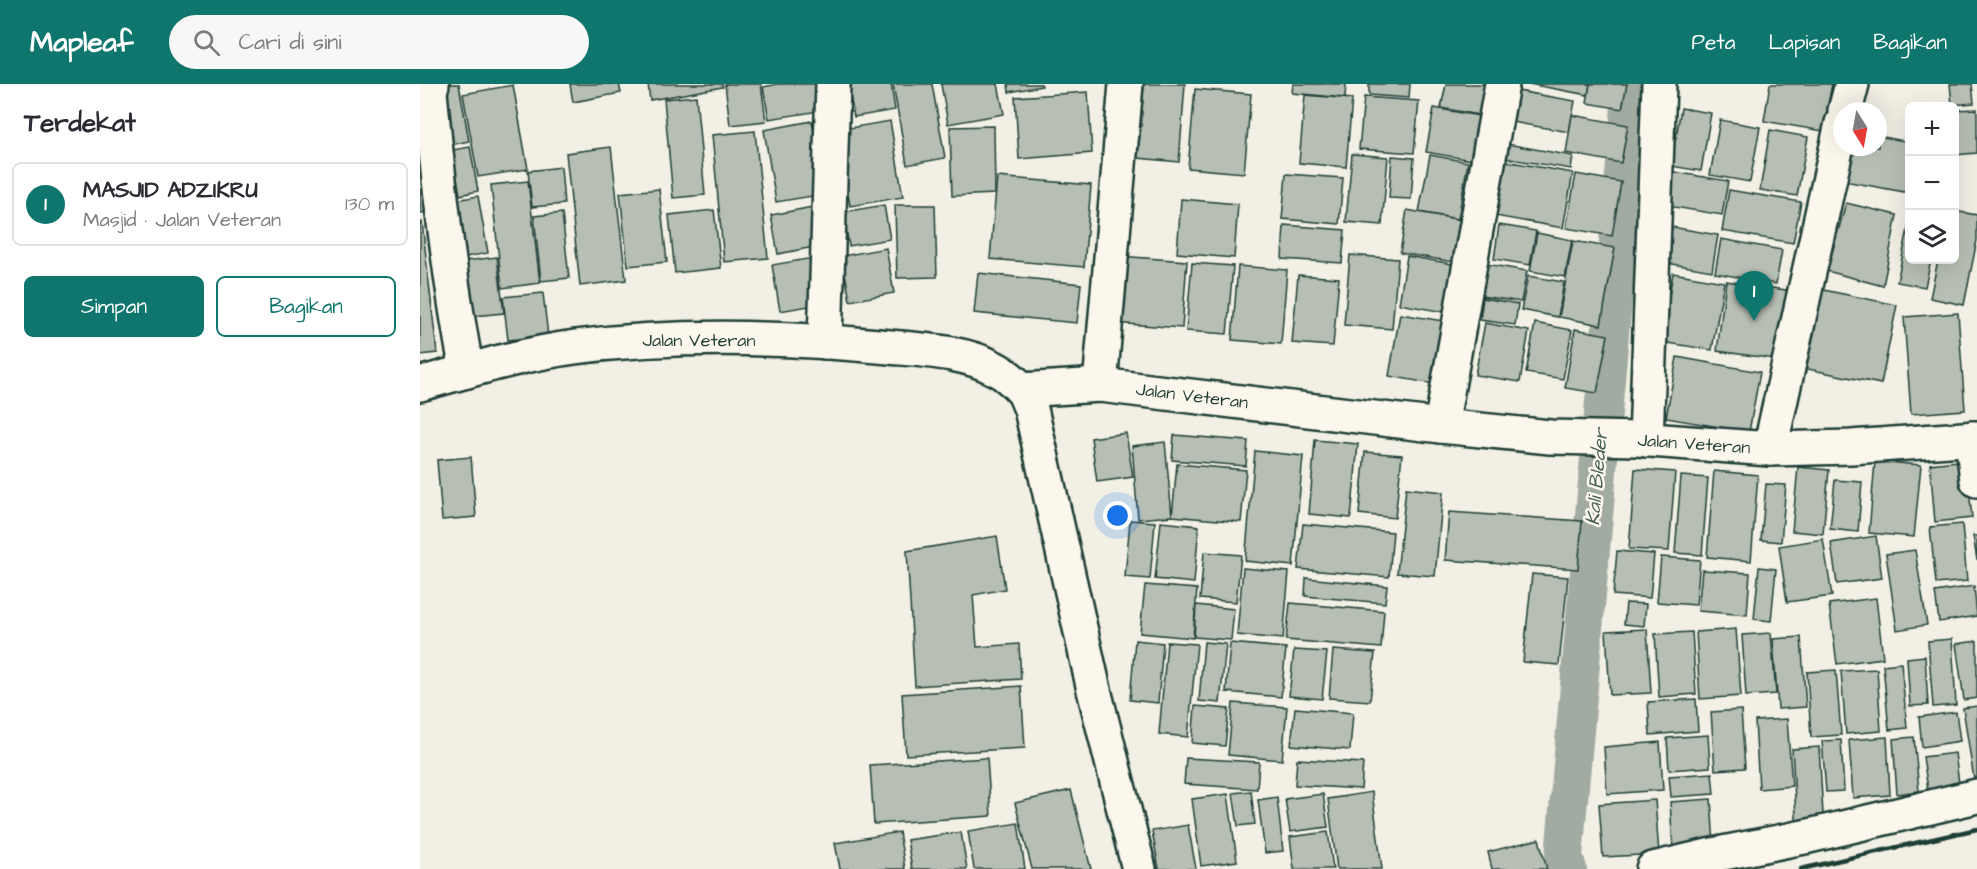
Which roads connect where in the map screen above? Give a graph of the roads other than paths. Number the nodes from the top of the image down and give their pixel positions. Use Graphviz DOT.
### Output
graph roads {
  1 [pos="432,84"];
  2 [pos="833,84"];
  3 [pos="1126,84"];
  4 [pos="1502,84"];
  5 [pos="1659,84"];
  6 [pos="1852,84"];
  7 [pos="1847,102"];
  8 [pos="1835,156"];
  9 [pos="825,342"];
  10 [pos="467,371"];
  11 [pos="420,384"];
  12 [pos="1100,385"];
  13 [pos="1022,390"];
  14 [pos="1441,426"];
  15 [pos="1975,438"];
  16 [pos="1642,440"];
  17 [pos="1770,449"];
  18 [pos="1977,480"];
  19 [pos="1977,796"];
  20 [pos="1139,869"];
  21 [pos="1653,869"];
  1 -- 10 [label="street"];
  2 -- 9 [label="street"];
  3 -- 12 [label="street"];
  4 -- 14 [label="street"];
  5 -- 16 [label="street"];
  6 -- 7 [label="street"];
  8 -- 17 [label="street"];
  9 -- 10 [label="street, Jalan Veteran"];
  9 -- 13 [label="street, Jalan Veteran"];
  10 -- 11 [label="street, Jalan Veteran"];
  12 -- 13 [label="street, Jalan Veteran"];
  12 -- 14 [label="street, Jalan Veteran"];
  13 -- 20 [label="street"];
  14 -- 16 [label="street, Jalan Veteran"];
  15 -- 17 [label="street, Jalan Veteran"];
  15 -- 18 [label="street"];
  16 -- 17 [label="street, Jalan Veteran"];
  19 -- 21 [label="street"];
}
